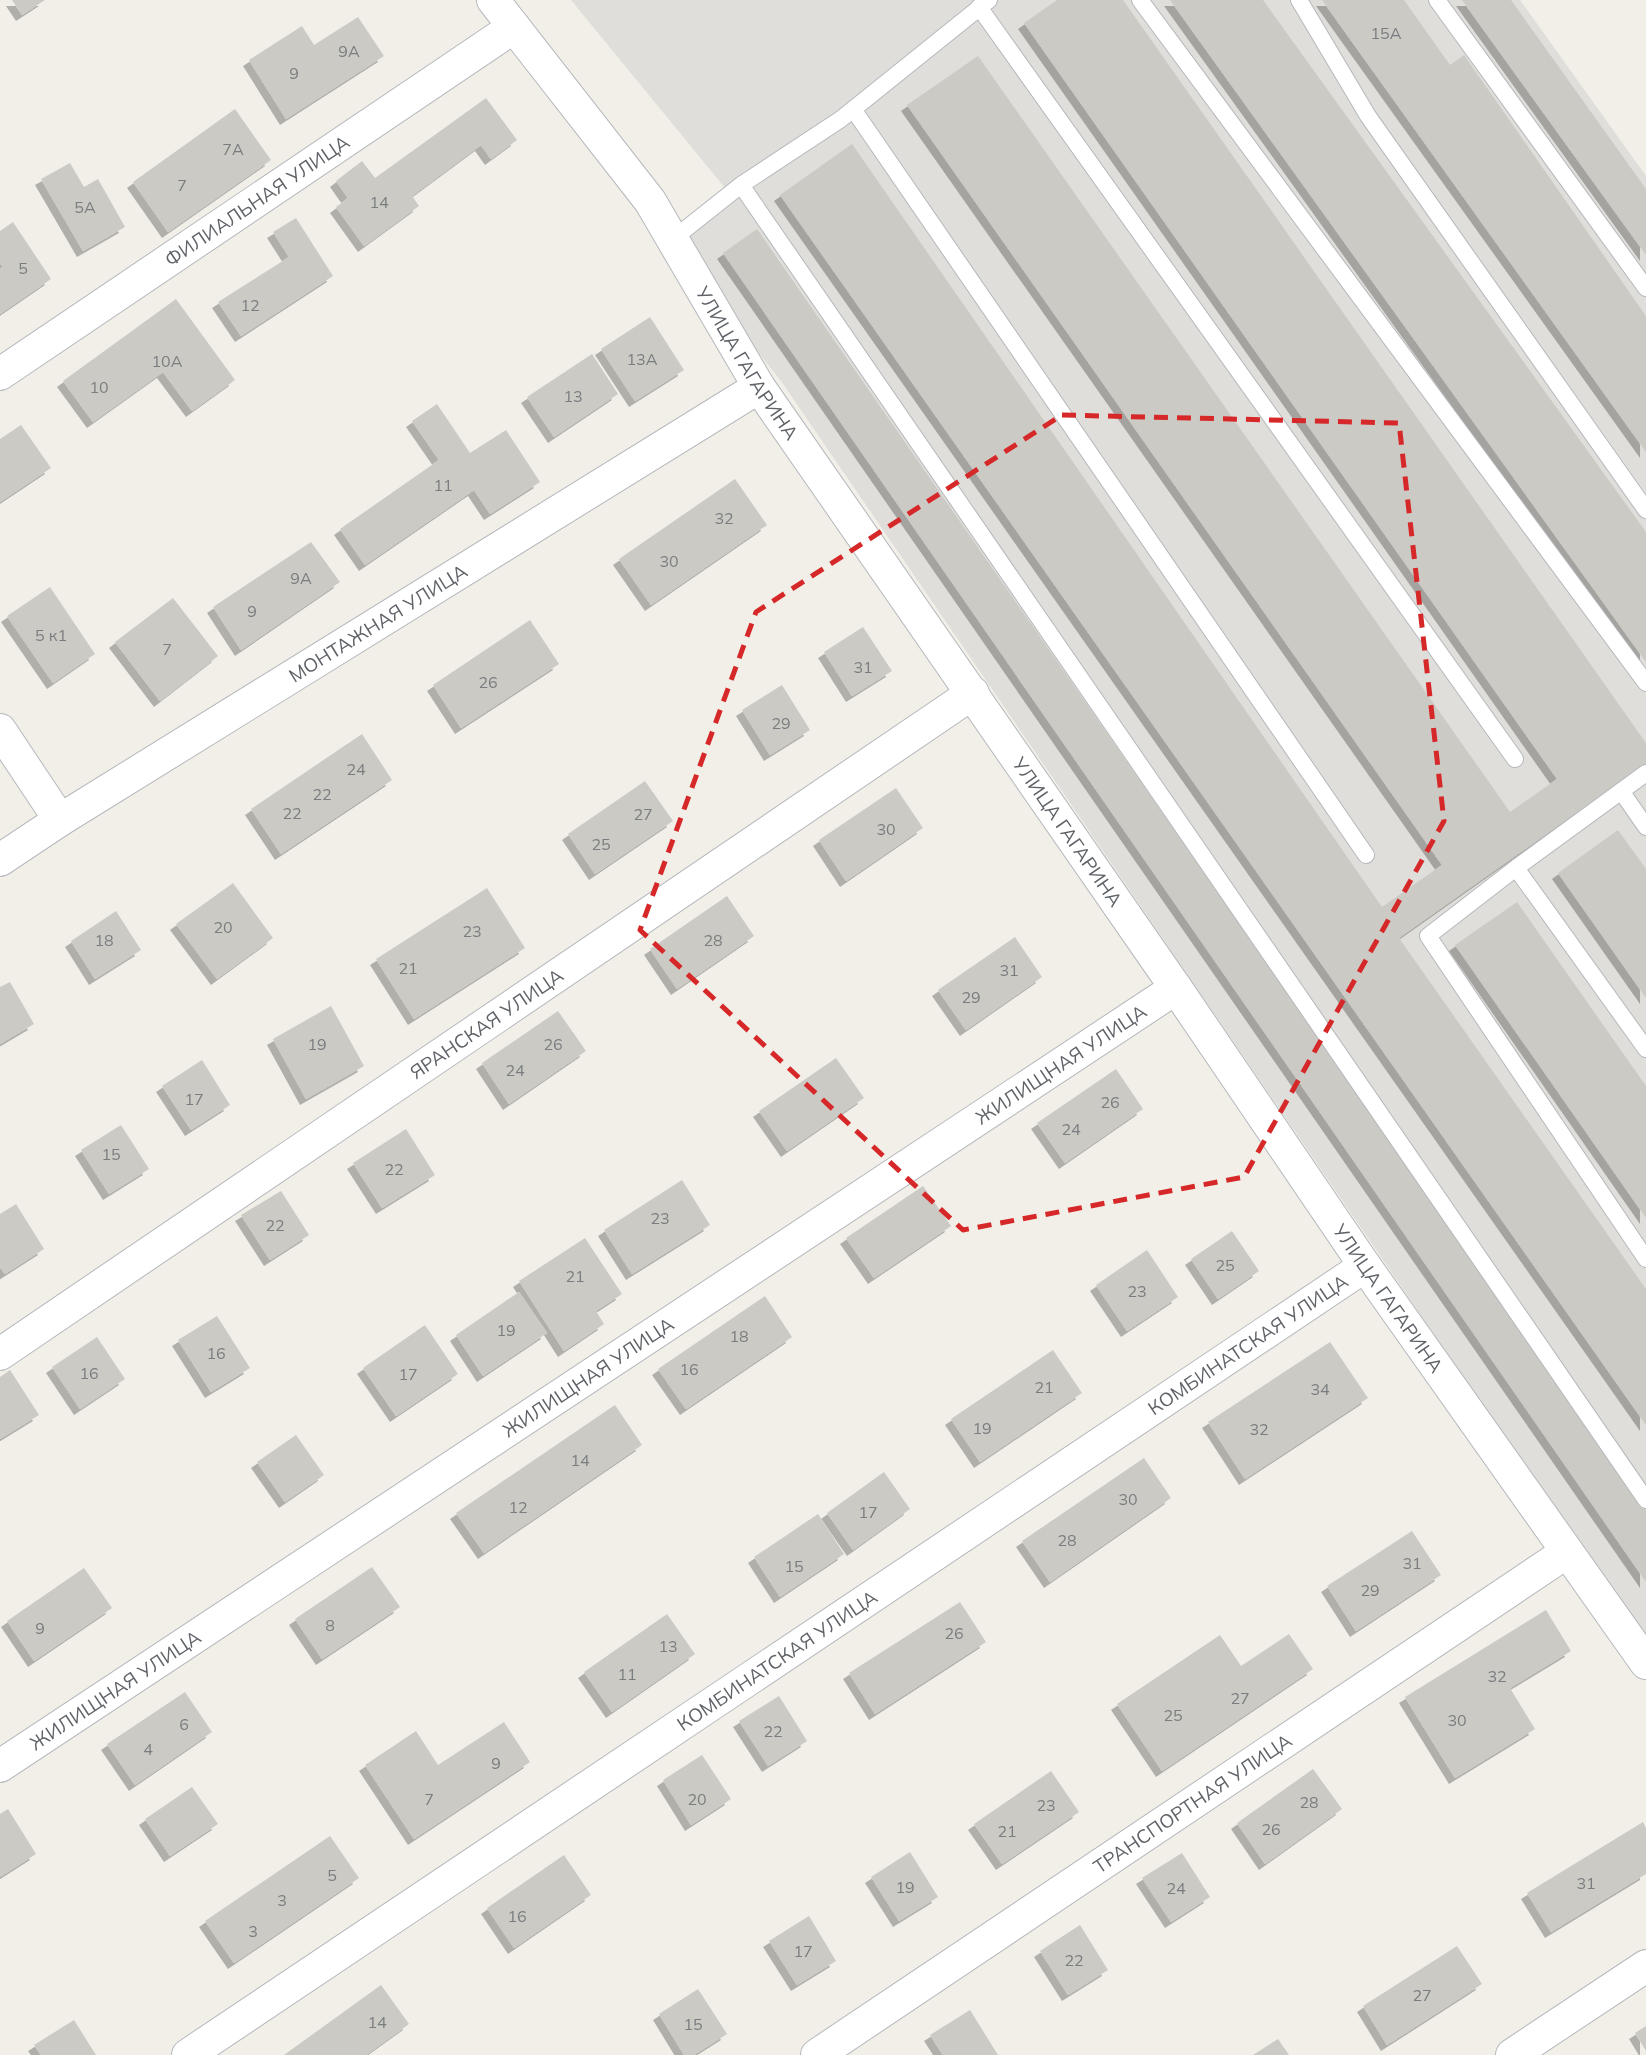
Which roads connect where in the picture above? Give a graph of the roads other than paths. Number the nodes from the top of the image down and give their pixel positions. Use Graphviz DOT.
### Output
graph roads {
  1 [pos="493,0"];
  2 [pos="1140,0"];
  3 [pos="1299,0"];
  4 [pos="1437,0"];
  5 [pos="984,3"];
  6 [pos="514,27"];
  7 [pos="853,108"];
  8 [pos="741,185"];
  9 [pos="673,239"];
  10 [pos="1646,288"];
  11 [pos="0,374"];
  12 [pos="759,387"];
  13 [pos="1646,510"];
  14 [pos="1646,683"];
  15 [pos="973,693"];
  16 [pos="0,730"];
  17 [pos="1515,759"];
  18 [pos="1646,774"];
  19 [pos="1621,791"];
  20 [pos="60,820"];
  21 [pos="1646,827"];
  22 [pos="1366,855"];
  23 [pos="0,860"];
  24 [pos="1516,867"];
  25 [pos="1177,988"];
  26 [pos="1646,1049"];
  27 [pos="1646,1259"];
  28 [pos="1365,1266"];
  29 [pos="0,1353"];
  30 [pos="1646,1500"];
  31 [pos="1567,1552"];
  32 [pos="1646,1662"];
  33 [pos="0,1766"];
  34 [pos="1646,1966"];
  35 [pos="188,2055"];
  36 [pos="817,2055"];
  37 [pos="1512,2055"];
  1 -- 6 [label="street, УЛИЦА ГАГАРИНА"];
  2 -- 14 [label="lane"];
  3 -- 13 [label="lane"];
  4 -- 10 [label="lane"];
  5 -- 7 [label="lane"];
  5 -- 17 [label="lane"];
  6 -- 9 [label="street, УЛИЦА ГАГАРИНА"];
  6 -- 11 [label="street, ФИЛИАЛЬНАЯ УЛИЦА"];
  7 -- 8 [label="lane"];
  7 -- 22 [label="lane"];
  8 -- 9 [label="lane"];
  8 -- 30 [label="lane"];
  9 -- 12 [label="street, УЛИЦА ГАГАРИНА"];
  12 -- 15 [label="street, УЛИЦА ГАГАРИНА"];
  12 -- 20 [label="street, МОНТАЖНАЯ УЛИЦА"];
  15 -- 25 [label="street, УЛИЦА ГАГАРИНА"];
  15 -- 29 [label="street, ЯРАНСКАЯ УЛИЦА"];
  16 -- 20 [label="street"];
  18 -- 19 [label="lane"];
  19 -- 21 [label="lane"];
  19 -- 24 [label="lane"];
  20 -- 23 [label="street, МОНТАЖНАЯ УЛИЦА"];
  24 -- 26 [label="lane"];
  24 -- 27 [label="lane"];
  25 -- 28 [label="street, УЛИЦА ГАГАРИНА"];
  25 -- 33 [label="street, ЖИЛИЩНАЯ УЛИЦА"];
  28 -- 31 [label="street, УЛИЦА ГАГАРИНА"];
  28 -- 35 [label="street, КОМБИНАТСКАЯ УЛИЦА"];
  31 -- 32 [label="street, УЛИЦА ГАГАРИНА"];
  31 -- 36 [label="street, ТРАНСПОРТНАЯ УЛИЦА"];
  34 -- 37 [label="street"];
}
